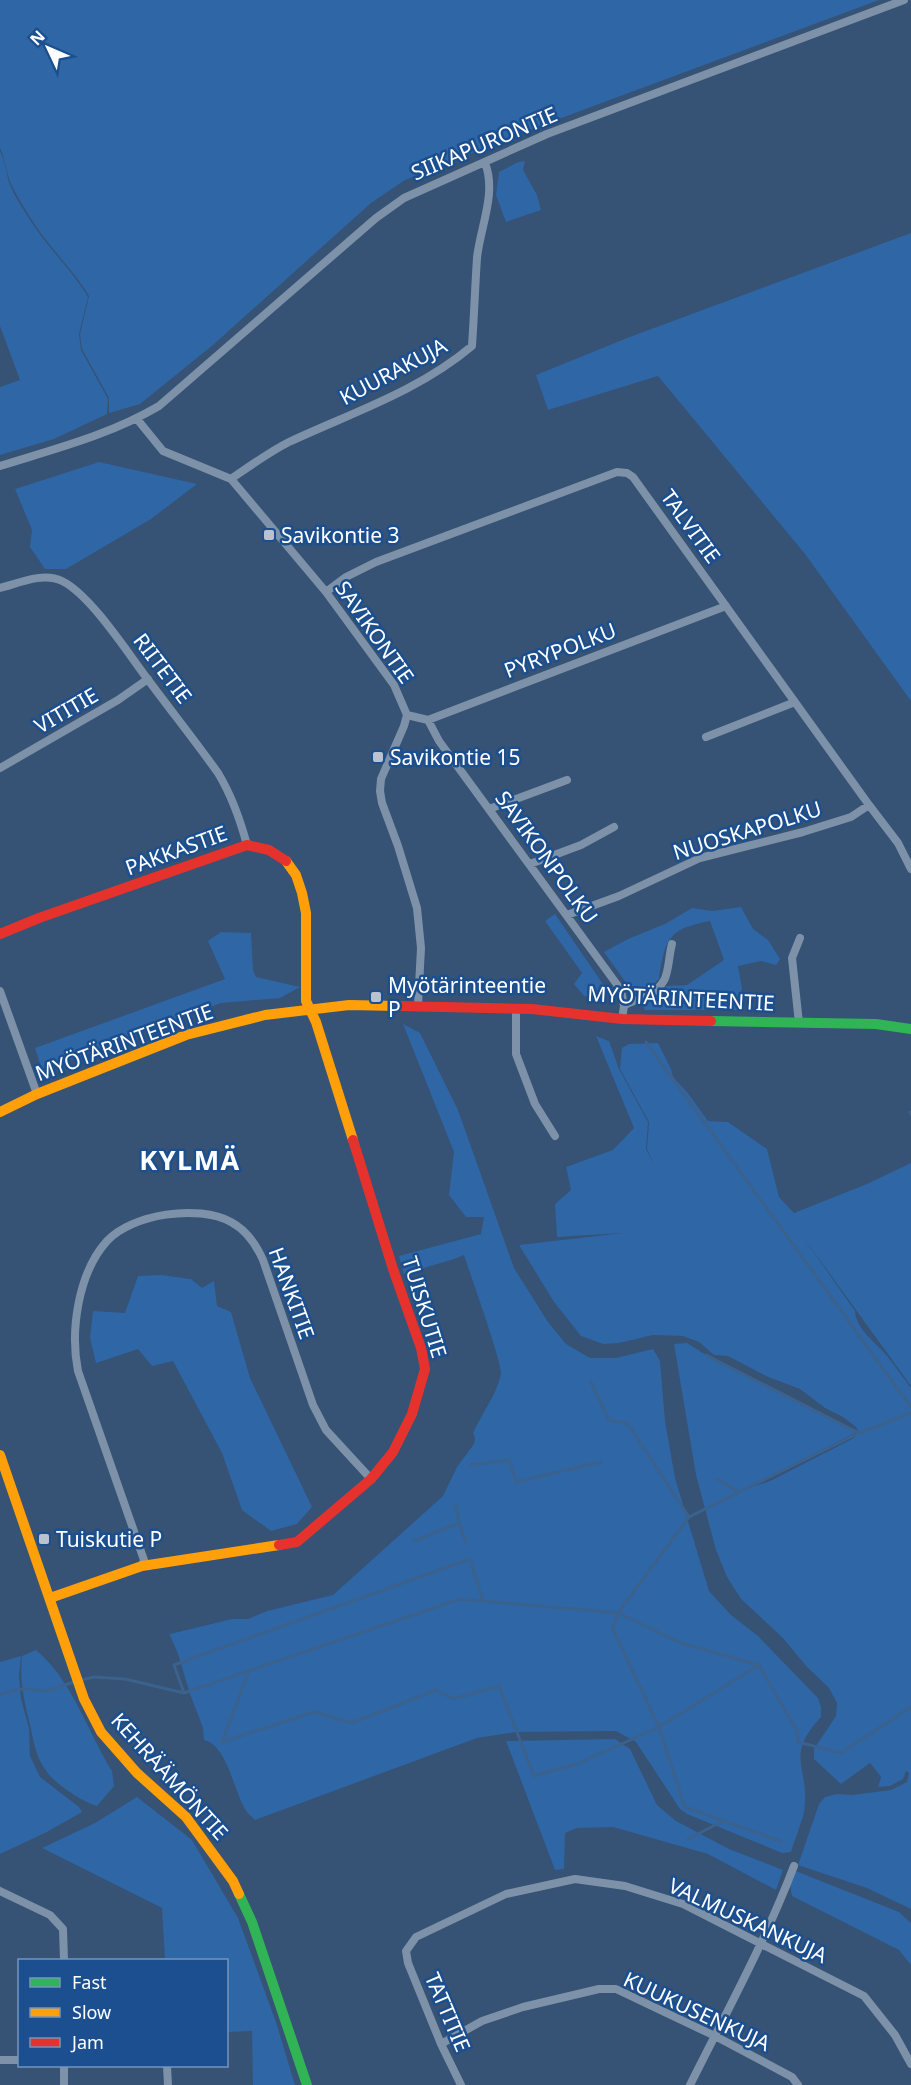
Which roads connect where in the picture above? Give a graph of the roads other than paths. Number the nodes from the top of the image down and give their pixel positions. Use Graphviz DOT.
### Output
graph roads {
  1 [pos="904,0"];
  2 [pos="485,163"];
  3 [pos="137,419"];
  4 [pos="0,466"];
  5 [pos="231,478"];
  6 [pos="0,588"];
  7 [pos="326,592"];
  8 [pos="726,606"];
  9 [pos="148,680"];
  10 [pos="795,702"];
  11 [pos="407,716"];
  12 [pos="428,720"];
  13 [pos="706,737"];
  14 [pos="0,768"];
  15 [pos="567,780"];
  16 [pos="869,805"];
  17 [pos="489,809"];
  18 [pos="614,827"];
  19 [pos="247,845"];
  20 [pos="530,864"];
  21 [pos="911,869"];
  22 [pos="567,915"];
  23 [pos="0,934"];
  24 [pos="800,938"];
  25 [pos="672,944"];
  26 [pos="0,991"];
  27 [pos="418,1005"];
  28 [pos="624,1006"];
  29 [pos="516,1008"];
  30 [pos="311,1009"];
  31 [pos="622,1019"];
  32 [pos="800,1023"];
  33 [pos="911,1029"];
  34 [pos="37,1094"];
  35 [pos="0,1112"];
  36 [pos="555,1136"];
  37 [pos="0,1455"];
  38 [pos="371,1479"];
  39 [pos="142,1566"];
  40 [pos="50,1598"];
  41 [pos="794,1866"];
  42 [pos="0,1892"];
  43 [pos="762,1943"];
  44 [pos="406,1951"];
  45 [pos="64,1959"];
  46 [pos="715,2036"];
  47 [pos="441,2044"];
  48 [pos="0,2060"];
  49 [pos="18,2060"];
  50 [pos="911,2064"];
  51 [pos="64,2067"];
  52 [pos="167,2067"];
  53 [pos="64,2085"];
  54 [pos="168,2085"];
  55 [pos="307,2085"];
  56 [pos="461,2085"];
  57 [pos="690,2085"];
  58 [pos="798,2085"];
  1 -- 2 [label="street, SIIKAPURONTIE"];
  2 -- 3 [label="street, SIIKAPURONTIE"];
  2 -- 5 [label="street, KUURAKUJA"];
  3 -- 4 [label="street, SIIKAPURONTIE"];
  3 -- 5 [label="street"];
  5 -- 7 [label="street, SAVIKONTIE"];
  6 -- 9 [label="street, RIITETIE"];
  7 -- 8 [label="street, TALVITIE"];
  7 -- 11 [label="street, SAVIKONTIE"];
  8 -- 10 [label="street, TALVITIE"];
  8 -- 12 [label="street, PYRYPOLKU"];
  9 -- 14 [label="street, VITITIE"];
  9 -- 19 [label="street, RIITETIE"];
  10 -- 13 [label="street"];
  10 -- 16 [label="street, TALVITIE"];
  11 -- 12 [label="street"];
  11 -- 27 [label="street, SAVIKONTIE"];
  12 -- 17 [label="street, SAVIKONPOLKU"];
  15 -- 17 [label="street"];
  16 -- 21 [label="street, TALVITIE"];
  16 -- 22 [label="street, NUOSKAPOLKU"];
  17 -- 20 [label="street, SAVIKONPOLKU"];
  18 -- 20 [label="street"];
  19 -- 23 [label="street, PAKKASTIE"];
  19 -- 30 [label="street, PAKKASTIE"];
  20 -- 22 [label="street, SAVIKONPOLKU"];
  22 -- 28 [label="street, SAVIKONPOLKU"];
  24 -- 32 [label="street"];
  25 -- 28 [label="street"];
  26 -- 34 [label="street"];
  27 -- 29 [label="street, MYÖTÄRINTEENTIE"];
  27 -- 30 [label="street, MYÖTÄRINTEENTIE"];
  28 -- 31 [label="street"];
  29 -- 31 [label="street, MYÖTÄRINTEENTIE"];
  29 -- 36 [label="street"];
  30 -- 34 [label="street, MYÖTÄRINTEENTIE"];
  30 -- 38 [label="street, TUISKUTIE"];
  31 -- 32 [label="street, MYÖTÄRINTEENTIE"];
  32 -- 33 [label="street, MYÖTÄRINTEENTIE"];
  34 -- 35 [label="street, MYÖTÄRINTEENTIE"];
  37 -- 40 [label="street, KEHRÄÄMÖNTIE"];
  38 -- 39 [label="street, TUISKUTIE"];
  38 -- 39 [label="street, HANKITIE"];
  39 -- 40 [label="street, TUISKUTIE"];
  40 -- 55 [label="street, KEHRÄÄMÖNTIE"];
  41 -- 43 [label="street"];
  42 -- 45 [label="street"];
  43 -- 44 [label="street, VALMUSKANKUJA"];
  43 -- 46 [label="street"];
  43 -- 50 [label="street, VALMUSKANKUJA"];
  44 -- 47 [label="street, TATTITIE"];
  46 -- 47 [label="street, KUUKUSENKUJA"];
  46 -- 57 [label="street"];
  46 -- 58 [label="street, KUUKUSENKUJA"];
  47 -- 56 [label="street, TATTITIE"];
  48 -- 49 [label="street"];
  51 -- 53 [label="street"];
  52 -- 54 [label="street"];
}
